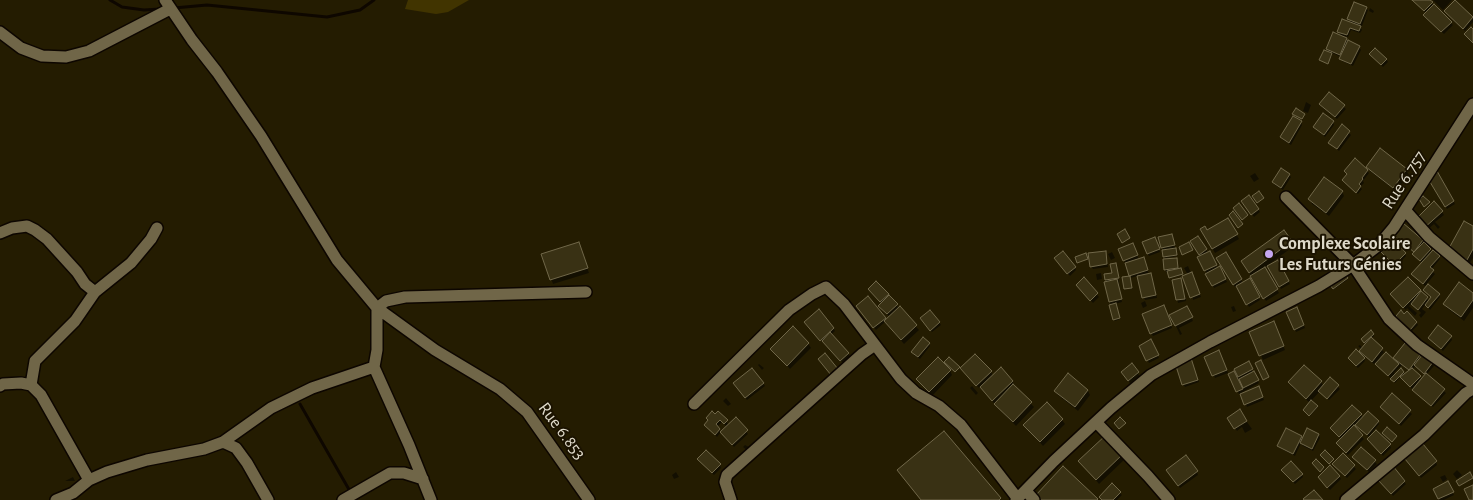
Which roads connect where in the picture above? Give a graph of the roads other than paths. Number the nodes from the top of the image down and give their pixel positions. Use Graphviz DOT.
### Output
graph roads {
  1 [pos="168,4"];
  2 [pos="0,32"];
  3 [pos="1473,104"];
  4 [pos="1286,197"];
  5 [pos="1405,210"];
  6 [pos="157,228"];
  7 [pos="0,233"];
  8 [pos="1353,266"];
  9 [pos="1473,274"];
  10 [pos="95,292"];
  11 [pos="586,292"];
  12 [pos="377,308"];
  13 [pos="875,345"];
  14 [pos="374,367"];
  15 [pos="32,385"];
  16 [pos="0,386"];
  17 [pos="1471,392"];
  18 [pos="694,404"];
  19 [pos="1096,422"];
  20 [pos="223,442"];
  21 [pos="423,479"];
  22 [pos="90,480"];
  23 [pos="1020,496"];
  24 [pos="56,500"];
  25 [pos="268,500"];
  26 [pos="343,500"];
  27 [pos="431,500"];
  28 [pos="590,500"];
  29 [pos="731,500"];
  30 [pos="1034,500"];
  31 [pos="1169,500"];
  32 [pos="1346,500"];
  1 -- 2 [label="street"];
  1 -- 12 [label="street, Rue 6.853"];
  3 -- 5 [label="street, Rue 6.757"];
  4 -- 8 [label="street"];
  5 -- 8 [label="street, Rue 6.757"];
  5 -- 9 [label="street"];
  6 -- 10 [label="street"];
  7 -- 10 [label="street"];
  8 -- 17 [label="street"];
  8 -- 19 [label="street, Rue 6.757"];
  10 -- 15 [label="street"];
  11 -- 12 [label="street"];
  12 -- 14 [label="street"];
  12 -- 28 [label="street, Rue 6.853"];
  13 -- 18 [label="street"];
  13 -- 23 [label="street"];
  13 -- 29 [label="street"];
  14 -- 20 [label="street"];
  14 -- 21 [label="street"];
  15 -- 16 [label="street"];
  15 -- 22 [label="street"];
  17 -- 32 [label="street"];
  19 -- 23 [label="street, Rue 6.757"];
  19 -- 31 [label="street"];
  20 -- 22 [label="street"];
  20 -- 25 [label="street"];
  21 -- 26 [label="street"];
  21 -- 27 [label="street"];
  22 -- 24 [label="street"];
  23 -- 30 [label="street"];
}
